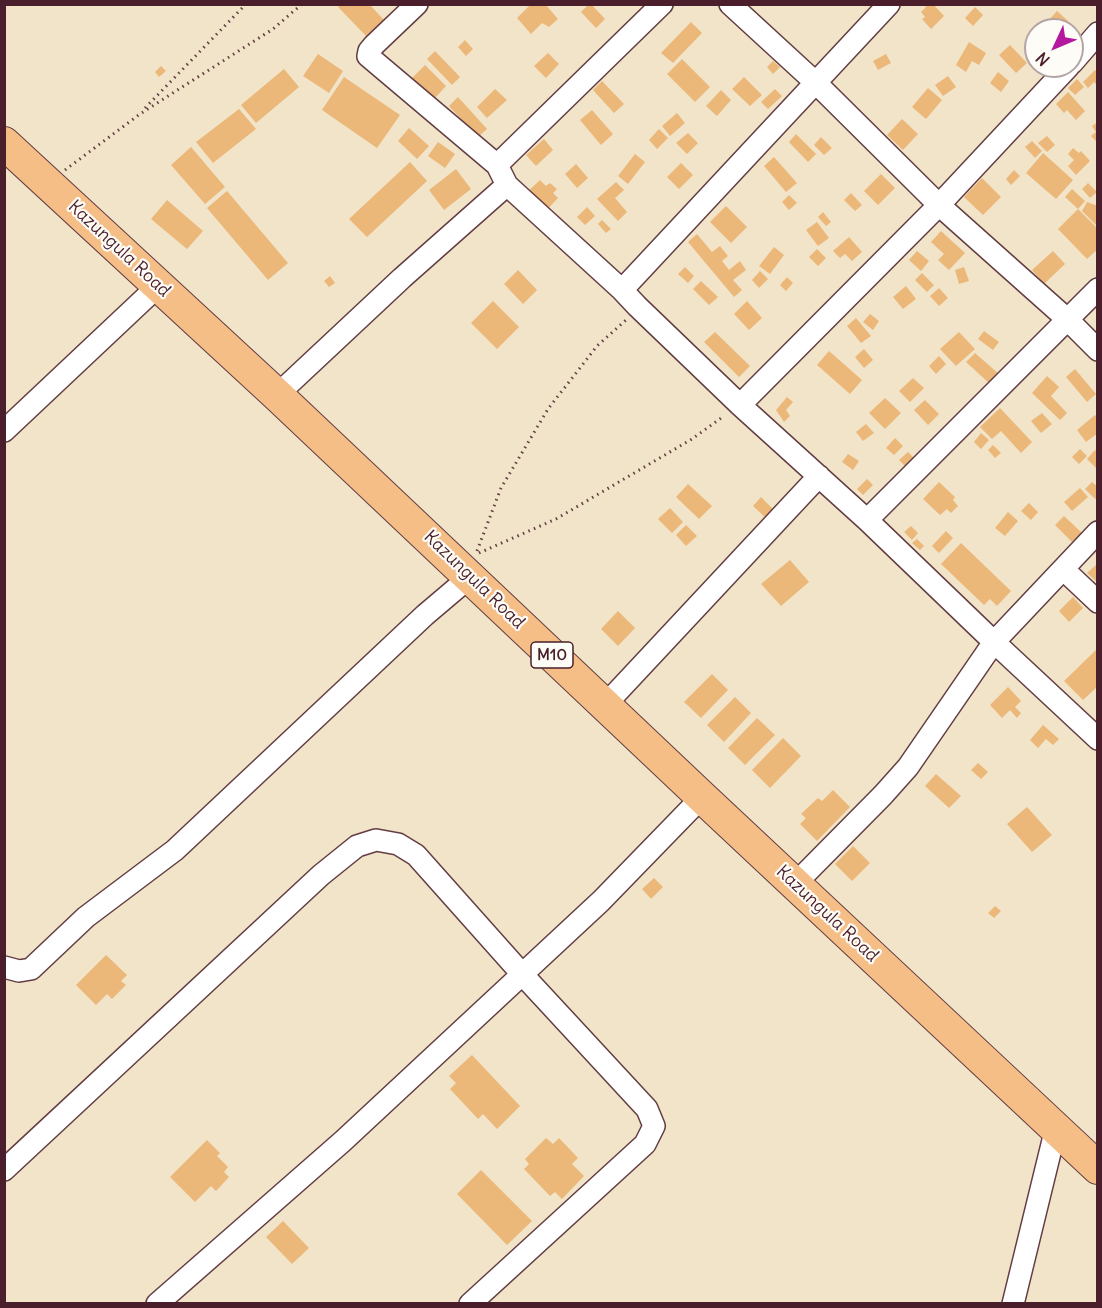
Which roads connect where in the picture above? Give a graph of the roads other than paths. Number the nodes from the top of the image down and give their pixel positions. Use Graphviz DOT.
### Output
graph roads {
  1 [pos="417,4"];
  2 [pos="662,4"];
  3 [pos="730,4"];
  4 [pos="889,4"];
  5 [pos="1098,33"];
  6 [pos="1084,49"];
  7 [pos="1058,78"];
  8 [pos="816,83"];
  9 [pos="4,143"];
  10 [pos="497,165"];
  11 [pos="507,185"];
  12 [pos="939,205"];
  13 [pos="158,286"];
  14 [pos="1098,289"];
  15 [pos="622,290"];
  16 [pos="1068,320"];
  17 [pos="1098,350"];
  18 [pos="277,394"];
  19 [pos="740,405"];
  20 [pos="4,430"];
  21 [pos="819,476"];
  22 [pos="867,519"];
  23 [pos="1098,532"];
  24 [pos="1063,568"];
  25 [pos="471,576"];
  26 [pos="1098,602"];
  27 [pos="994,642"];
  28 [pos="605,705"];
  29 [pos="1098,739"];
  30 [pos="702,797"];
  31 [pos="795,884"];
  32 [pos="4,967"];
  33 [pos="522,974"];
  34 [pos="1056,1128"];
  35 [pos="1098,1168"];
  36 [pos="4,1170"];
  37 [pos="157,1304"];
  38 [pos="470,1304"];
  39 [pos="1013,1304"];
  1 -- 10 [label="street"];
  2 -- 10 [label="street"];
  3 -- 8 [label="street"];
  4 -- 8 [label="street"];
  5 -- 6 [label="street"];
  7 -- 12 [label="street"];
  8 -- 12 [label="street"];
  8 -- 15 [label="street"];
  9 -- 13 [label="highway, Kazungula Road / M10"];
  10 -- 11 [label="street"];
  11 -- 15 [label="street"];
  11 -- 18 [label="street"];
  12 -- 16 [label="street"];
  12 -- 19 [label="street"];
  13 -- 18 [label="highway, Kazungula Road / M10"];
  13 -- 20 [label="street"];
  14 -- 16 [label="street"];
  15 -- 19 [label="street"];
  16 -- 17 [label="street"];
  16 -- 22 [label="street"];
  18 -- 25 [label="highway, Kazungula Road / M10"];
  19 -- 21 [label="street"];
  21 -- 22 [label="street"];
  21 -- 28 [label="street"];
  22 -- 27 [label="street"];
  23 -- 24 [label="street"];
  24 -- 26 [label="street"];
  24 -- 27 [label="street"];
  25 -- 28 [label="highway, Kazungula Road / M10"];
  25 -- 32 [label="street"];
  27 -- 29 [label="street"];
  27 -- 31 [label="street"];
  28 -- 30 [label="highway, Kazungula Road / M10"];
  30 -- 31 [label="highway, Kazungula Road / M10"];
  30 -- 33 [label="street"];
  31 -- 34 [label="highway, Kazungula Road / M10"];
  33 -- 36 [label="street"];
  33 -- 37 [label="street"];
  33 -- 38 [label="street"];
  34 -- 35 [label="highway, Kazungula Road / M10"];
  34 -- 39 [label="street"];
}
